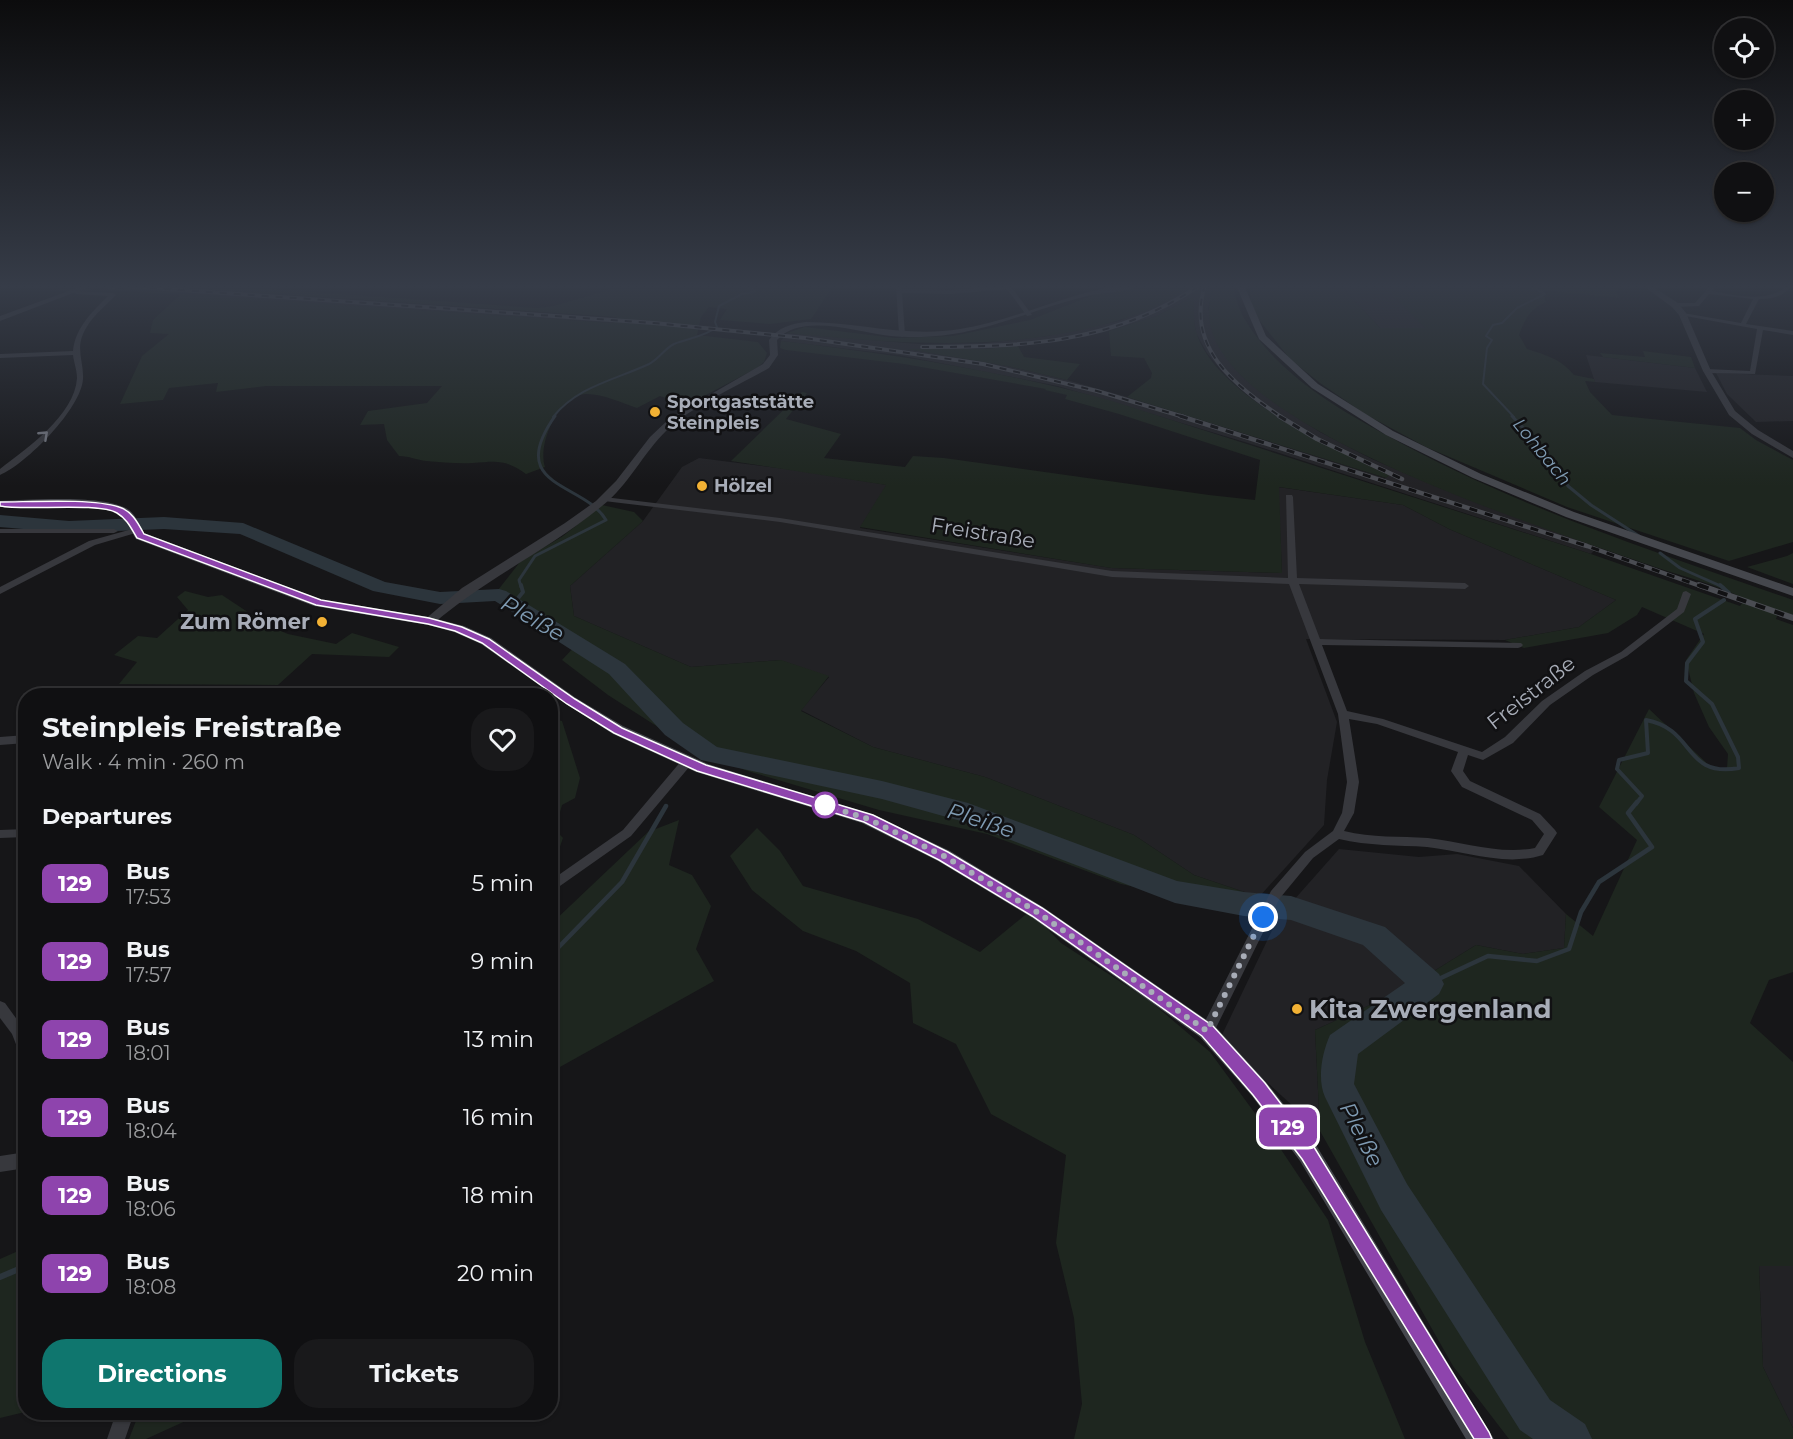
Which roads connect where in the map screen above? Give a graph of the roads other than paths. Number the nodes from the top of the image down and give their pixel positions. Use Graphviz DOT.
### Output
graph roads {
  1 [pos="774,352"];
  2 [pos="1278,352"];
  3 [pos="1699,352"];
  4 [pos="1756,352"];
  5 [pos="75,353"];
  6 [pos="0,356"];
  7 [pos="1707,371"];
  8 [pos="1793,455"];
  9 [pos="0,473"];
  10 [pos="1289,497"];
  11 [pos="602,501"];
  12 [pos="0,504"];
  13 [pos="134,526"];
  14 [pos="0,531"];
  15 [pos="1293,581"];
  16 [pos="1466,586"];
  17 [pos="0,591"];
  18 [pos="1793,592"];
  19 [pos="1686,594"];
  20 [pos="429,621"];
  21 [pos="1315,642"];
  22 [pos="1518,645"];
  23 [pos="553,688"];
  24 [pos="558,692"];
  25 [pos="1343,714"];
  26 [pos="18,740"];
  27 [pos="0,741"];
  28 [pos="1464,750"];
  29 [pos="686,763"];
  30 [pos="18,833"];
  31 [pos="0,834"];
  32 [pos="1336,834"];
  33 [pos="558,882"];
  34 [pos="0,1007"];
  35 [pos="18,1031"];
  36 [pos="1207,1031"];
  37 [pos="18,1161"];
  38 [pos="0,1164"];
  39 [pos="123,1420"];
  40 [pos="116,1439"];
  41 [pos="1481,1439"];
  1 -- 11 [label="street"];
  2 -- 18 [label="main road"];
  3 -- 7 [label="street"];
  4 -- 7 [label="street"];
  5 -- 6 [label="street"];
  9 -- 5 [label="street, one-way"];
  7 -- 8 [label="street"];
  10 -- 15 [label="street"];
  11 -- 15 [label="street, Freistraße"];
  11 -- 20 [label="street"];
  12 -- 13 [label="main road"];
  13 -- 14 [label="street"];
  13 -- 17 [label="street"];
  13 -- 20 [label="main road"];
  15 -- 16 [label="street, Freistraße"];
  15 -- 21 [label="street"];
  19 -- 28 [label="street, Freistraße"];
  20 -- 23 [label="main road"];
  21 -- 22 [label="street"];
  21 -- 25 [label="street"];
  24 -- 29 [label="main road"];
  25 -- 28 [label="street, Freistraße"];
  25 -- 32 [label="street"];
  26 -- 27 [label="street"];
  28 -- 32 [label="street"];
  29 -- 33 [label="street"];
  29 -- 36 [label="main road"];
  30 -- 31 [label="street"];
  32 -- 36 [label="street"];
  34 -- 35 [label="street"];
  36 -- 41 [label="main road"];
  37 -- 38 [label="street"];
  39 -- 40 [label="street"];
}
